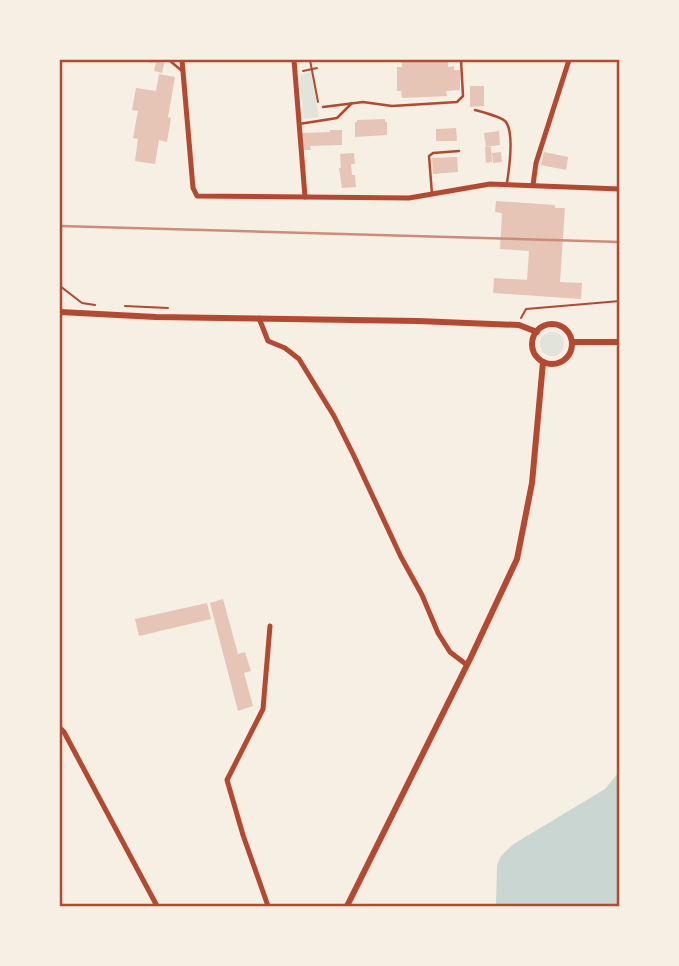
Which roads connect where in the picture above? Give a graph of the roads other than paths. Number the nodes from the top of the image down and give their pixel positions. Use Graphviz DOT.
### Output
graph roads {
  1 [pos="169,60"];
  2 [pos="182,60"];
  3 [pos="294,60"];
  4 [pos="461,60"];
  5 [pos="568,60"];
  6 [pos="183,72"];
  7 [pos="352,103"];
  8 [pos="323,107"];
  9 [pos="475,110"];
  10 [pos="299,124"];
  11 [pos="459,151"];
  12 [pos="507,184"];
  13 [pos="533,185"];
  14 [pos="620,189"];
  15 [pos="432,194"];
  16 [pos="305,197"];
  17 [pos="60,311"];
  18 [pos="260,318"];
  19 [pos="537,332"];
  20 [pos="572,342"];
  21 [pos="620,342"];
  22 [pos="543,362"];
  23 [pos="270,626"];
  24 [pos="467,665"];
  25 [pos="60,728"];
  26 [pos="157,906"];
  27 [pos="268,906"];
  28 [pos="347,906"];
  1 -- 6 [label="lane"];
  2 -- 6 [label="street"];
  3 -- 10 [label="street"];
  4 -- 7 [label="lane"];
  5 -- 13 [label="street"];
  6 -- 16 [label="street"];
  7 -- 8 [label="lane"];
  7 -- 10 [label="lane"];
  9 -- 12 [label="lane"];
  10 -- 16 [label="street"];
  11 -- 15 [label="lane"];
  12 -- 13 [label="street"];
  12 -- 15 [label="street"];
  13 -- 14 [label="street"];
  15 -- 16 [label="street"];
  17 -- 18 [label="street"];
  18 -- 19 [label="street"];
  18 -- 24 [label="street"];
  19 -- 20 [label="street"];
  19 -- 22 [label="street"];
  20 -- 21 [label="street"];
  20 -- 22 [label="street"];
  22 -- 24 [label="street"];
  23 -- 27 [label="street"];
  24 -- 28 [label="street"];
  25 -- 26 [label="street"];
}
